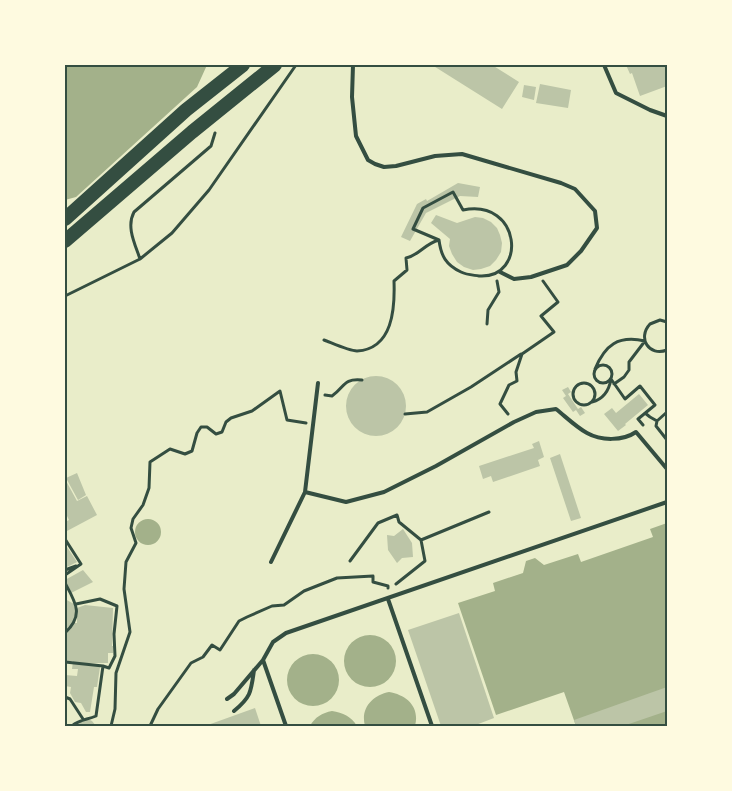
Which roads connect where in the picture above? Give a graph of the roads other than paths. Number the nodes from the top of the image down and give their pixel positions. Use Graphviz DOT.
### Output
graph roads {
  1 [pos="243,65"];
  2 [pos="275,65"];
  3 [pos="353,65"];
  4 [pos="604,65"];
  5 [pos="667,116"];
  6 [pos="65,219"];
  7 [pos="65,241"];
  8 [pos="497,273"];
  9 [pos="318,383"];
  10 [pos="667,468"];
  11 [pos="305,492"];
  12 [pos="667,502"];
  13 [pos="271,562"];
  14 [pos="388,599"];
  15 [pos="263,660"];
  16 [pos="254,670"];
  17 [pos="227,699"];
  18 [pos="234,711"];
  19 [pos="286,726"];
  20 [pos="432,726"];
  1 -- 6 [label="highway"];
  2 -- 7 [label="highway"];
  3 -- 8 [label="lane"];
  4 -- 5 [label="lane"];
  9 -- 11 [label="lane"];
  10 -- 11 [label="lane"];
  11 -- 13 [label="lane"];
  12 -- 14 [label="lane"];
  14 -- 15 [label="lane"];
  14 -- 20 [label="lane"];
  15 -- 16 [label="lane"];
  15 -- 19 [label="lane"];
  16 -- 17 [label="lane"];
  16 -- 18 [label="lane"];
}
